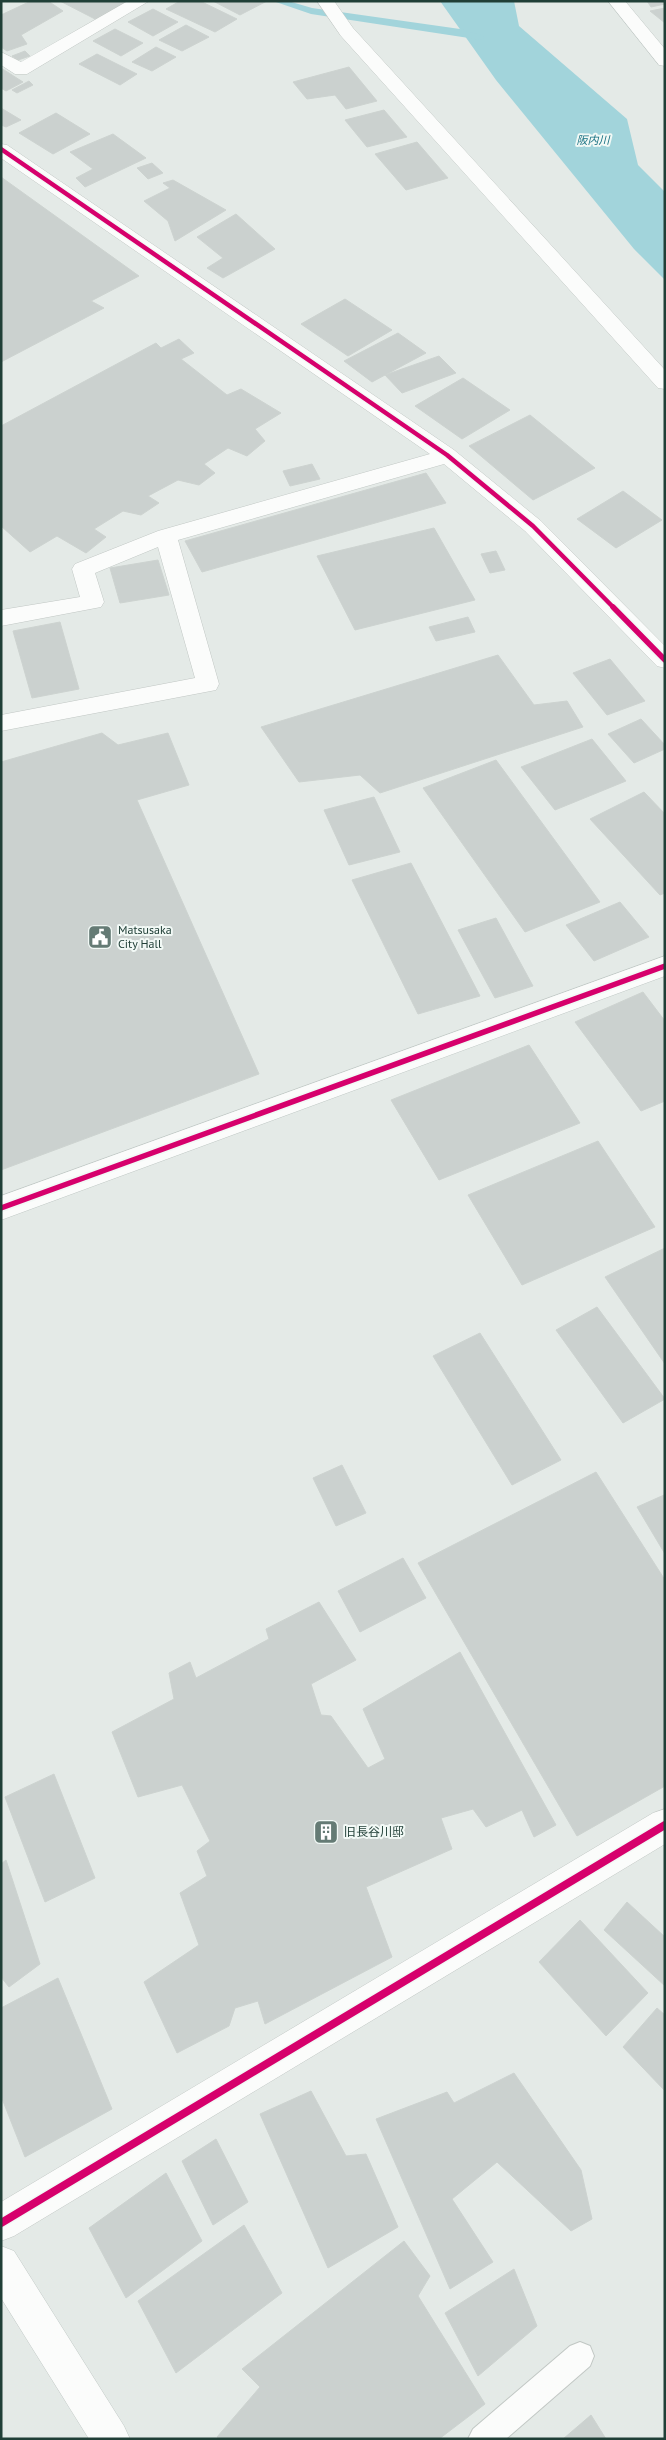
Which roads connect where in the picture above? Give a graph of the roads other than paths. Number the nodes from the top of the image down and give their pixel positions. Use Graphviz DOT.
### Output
graph roads {
  1 [pos="141,1"];
  2 [pos="616,1"];
  3 [pos="326,2"];
  4 [pos="1,57"];
  5 [pos="665,61"];
  6 [pos="1,149"];
  7 [pos="665,383"];
  8 [pos="447,454"];
  9 [pos="166,536"];
  10 [pos="1,618"];
  11 [pos="665,660"];
  12 [pos="1,723"];
  13 [pos="665,966"];
  14 [pos="1,1208"];
  15 [pos="665,1825"];
  16 [pos="1,2223"];
  17 [pos="1,2264"];
  18 [pos="580,2356"];
  19 [pos="111,2439"];
  20 [pos="483,2439"];
  1 -- 4 [label="street"];
  2 -- 5 [label="street"];
  3 -- 7 [label="street"];
  6 -- 8 [label="street"];
  8 -- 9 [label="street"];
  8 -- 11 [label="street"];
  9 -- 10 [label="street"];
  9 -- 12 [label="street"];
  13 -- 14 [label="street"];
  15 -- 16 [label="street"];
  17 -- 19 [label="street"];
  18 -- 20 [label="lane"];
}
